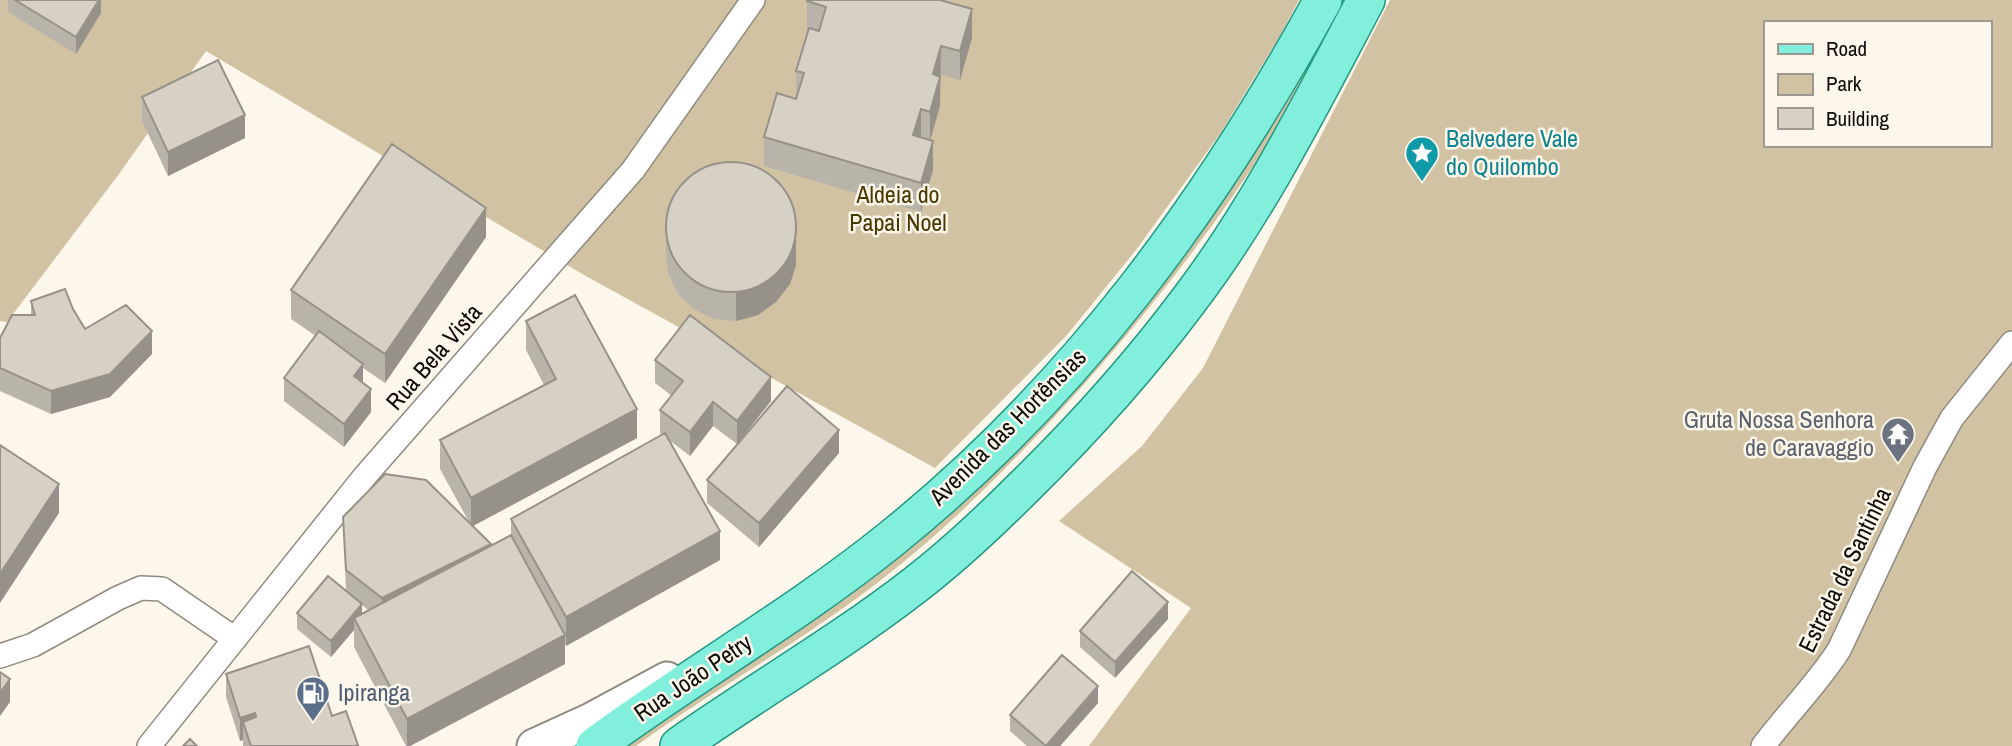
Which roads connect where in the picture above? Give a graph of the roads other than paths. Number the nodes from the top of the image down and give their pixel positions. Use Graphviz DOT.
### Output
graph roads {
  1 [pos="753,0"];
  2 [pos="1323,0"];
  3 [pos="1366,0"];
  4 [pos="2012,343"];
  5 [pos="792,611"];
  6 [pos="235,639"];
  7 [pos="0,656"];
  8 [pos="149,746"];
  9 [pos="534,746"];
  10 [pos="595,746"];
  11 [pos="679,746"];
  12 [pos="1763,746"];
  1 -- 6 [label="street, Rua Bela Vista"];
  2 -- 5 [label="main road, Avenida das Hortênsias"];
  3 -- 11 [label="main road, Avenida das Hortênsias"];
  4 -- 12 [label="street, Estrada da Santinha"];
  5 -- 9 [label="main road, Avenida das Hortênsias"];
  5 -- 10 [label="main road, Rua João Petry"];
  6 -- 7 [label="street"];
  6 -- 8 [label="street, Rua Bela Vista"];
}
